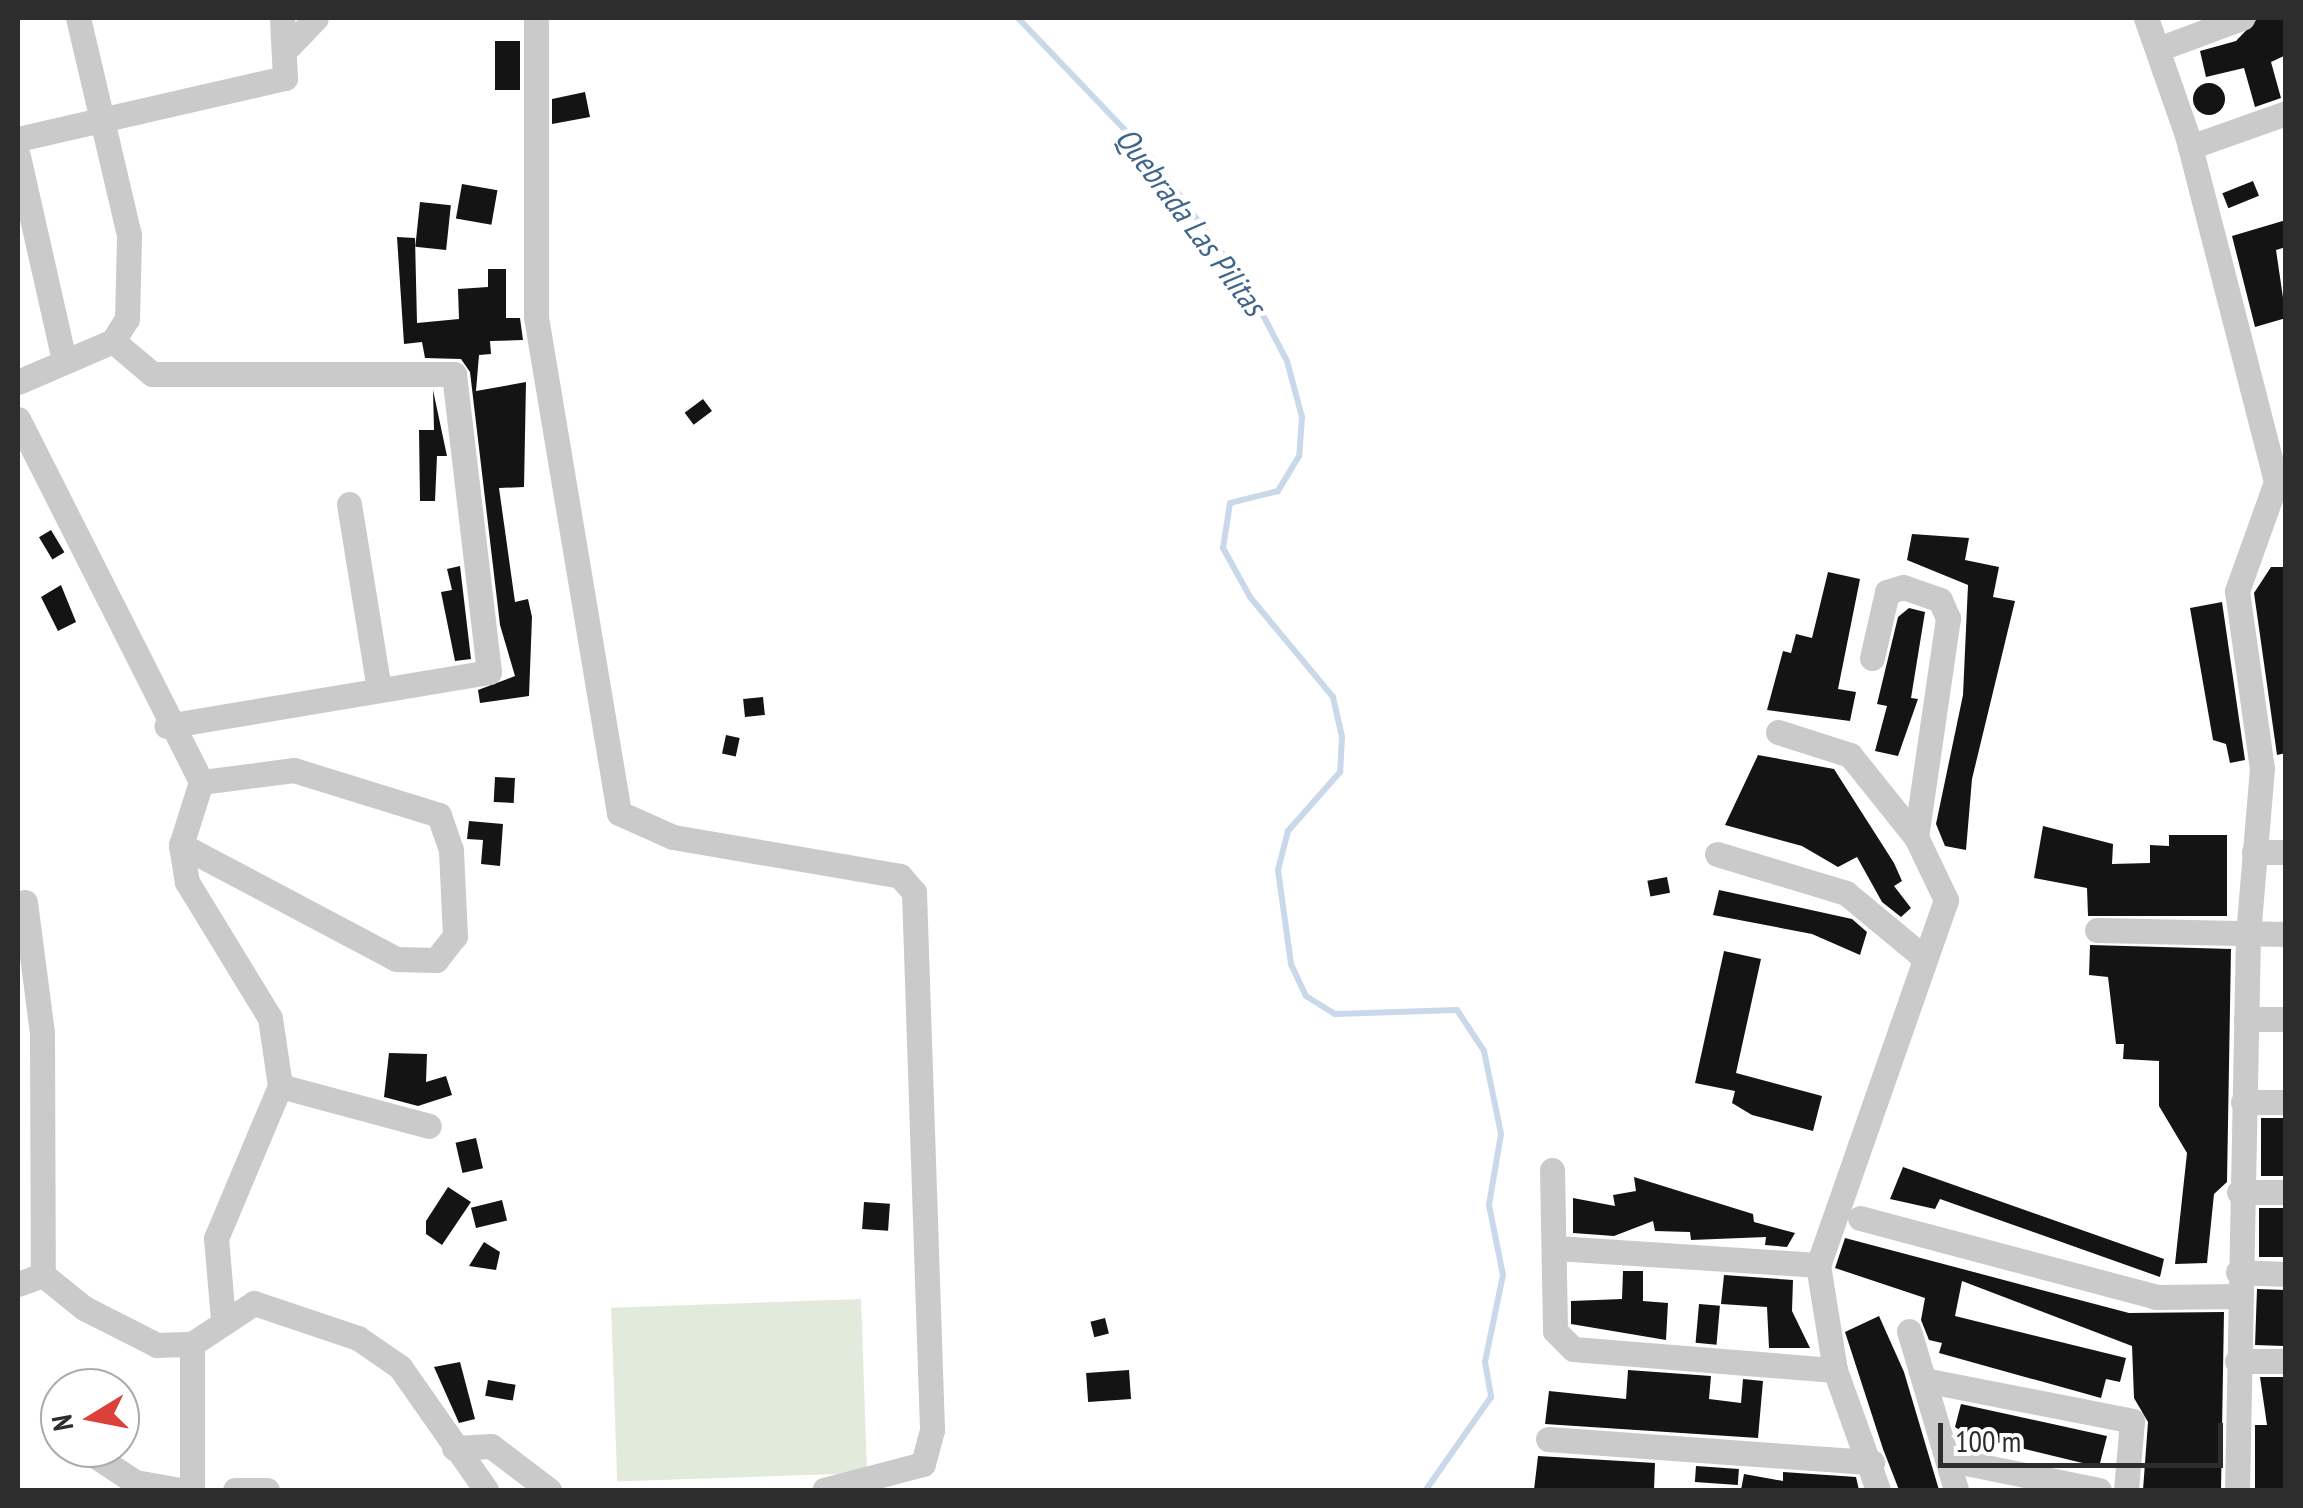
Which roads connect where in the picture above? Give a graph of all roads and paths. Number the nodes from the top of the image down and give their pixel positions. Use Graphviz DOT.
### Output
graph roads {
  1 [pos="78,18"];
  2 [pos="282,18"];
  3 [pos="316,18"];
  4 [pos="536,18"];
  5 [pos="2146,18"];
  6 [pos="2242,18"];
  7 [pos="290,45"];
  8 [pos="2158,48"];
  9 [pos="2286,114"];
  10 [pos="102,118"];
  11 [pos="18,139"];
  12 [pos="2190,146"];
  13 [pos="18,156"];
  14 [pos="113,341"];
  15 [pos="64,356"];
  16 [pos="18,382"];
  17 [pos="18,420"];
  18 [pos="349,504"];
  19 [pos="1872,658"];
  20 [pos="379,690"];
  21 [pos="166,726"];
  22 [pos="1778,732"];
  23 [pos="2274,766"];
  24 [pos="200,782"];
  25 [pos="1916,837"];
  26 [pos="181,845"];
  27 [pos="2254,852"];
  28 [pos="2286,852"];
  29 [pos="1717,854"];
  30 [pos="25,902"];
  31 [pos="2097,930"];
  32 [pos="2248,934"];
  33 [pos="2286,934"];
  34 [pos="1922,956"];
  35 [pos="2246,1019"];
  36 [pos="2286,1019"];
  37 [pos="280,1086"];
  38 [pos="2243,1102"];
  39 [pos="2286,1102"];
  40 [pos="429,1126"];
  41 [pos="1552,1170"];
  42 [pos="2239,1192"];
  43 [pos="2286,1192"];
  44 [pos="1860,1218"];
  45 [pos="1556,1248"];
  46 [pos="1818,1266"];
  47 [pos="2286,1274"];
  48 [pos="43,1275"];
  49 [pos="18,1284"];
  50 [pos="2238,1284"];
  51 [pos="223,1319"];
  52 [pos="1909,1331"];
  53 [pos="192,1344"];
  54 [pos="2237,1361"];
  55 [pos="2286,1361"];
  56 [pos="1835,1370"];
  57 [pos="1929,1381"];
  58 [pos="1548,1439"];
  59 [pos="454,1448"];
  60 [pos="1951,1460"];
  61 [pos="1872,1462"];
  62 [pos="114,1468"];
  63 [pos="180,1490"];
  64 [pos="192,1490"];
  65 [pos="235,1490"];
  66 [pos="266,1490"];
  67 [pos="486,1490"];
  68 [pos="549,1490"];
  69 [pos="824,1490"];
  70 [pos="1878,1490"];
  71 [pos="1956,1490"];
  72 [pos="2099,1490"];
  73 [pos="2126,1490"];
  74 [pos="2237,1490"];
  1 -- 10 [label="street"];
  2 -- 7 [label="street"];
  3 -- 7 [label="street"];
  4 -- 69 [label="street"];
  5 -- 8 [label="street"];
  6 -- 8 [label="street"];
  7 -- 10 [label="street"];
  8 -- 12 [label="street"];
  9 -- 12 [label="street"];
  10 -- 11 [label="street"];
  10 -- 14 [label="street"];
  12 -- 23 [label="street"];
  13 -- 15 [label="street"];
  14 -- 15 [label="street"];
  14 -- 20 [label="street"];
  15 -- 16 [label="street"];
  17 -- 21 [label="street"];
  18 -- 20 [label="street"];
  19 -- 25 [label="street"];
  20 -- 21 [label="street"];
  21 -- 24 [label="street"];
  22 -- 25 [label="street"];
  23 -- 27 [label="street"];
  24 -- 26 [label="street"];
  24 -- 26 [label="street"];
  25 -- 34 [label="street"];
  26 -- 37 [label="street"];
  27 -- 28 [label="street"];
  27 -- 32 [label="street"];
  29 -- 34 [label="street"];
  30 -- 48 [label="street"];
  31 -- 32 [label="street"];
  32 -- 33 [label="street"];
  32 -- 35 [label="street"];
  34 -- 46 [label="street"];
  35 -- 36 [label="street"];
  35 -- 38 [label="street"];
  37 -- 40 [label="street"];
  37 -- 51 [label="street"];
  38 -- 39 [label="street"];
  38 -- 42 [label="street"];
  41 -- 45 [label="street"];
  42 -- 43 [label="street"];
  42 -- 50 [label="street"];
  44 -- 50 [label="street"];
  45 -- 46 [label="street"];
  45 -- 56 [label="street"];
  46 -- 56 [label="street"];
  47 -- 50 [label="street"];
  48 -- 49 [label="street"];
  48 -- 53 [label="street"];
  50 -- 54 [label="street"];
  51 -- 53 [label="street"];
  51 -- 59 [label="street"];
  52 -- 57 [label="street"];
  53 -- 64 [label="street"];
  54 -- 55 [label="street"];
  54 -- 74 [label="street"];
  56 -- 61 [label="street"];
  57 -- 60 [label="street"];
  57 -- 73 [label="street"];
  58 -- 61 [label="street"];
  59 -- 67 [label="street"];
  59 -- 68 [label="street"];
  60 -- 71 [label="street"];
  60 -- 72 [label="street"];
  61 -- 70 [label="street"];
  62 -- 63 [label="street"];
  65 -- 66 [label="street"];
}
